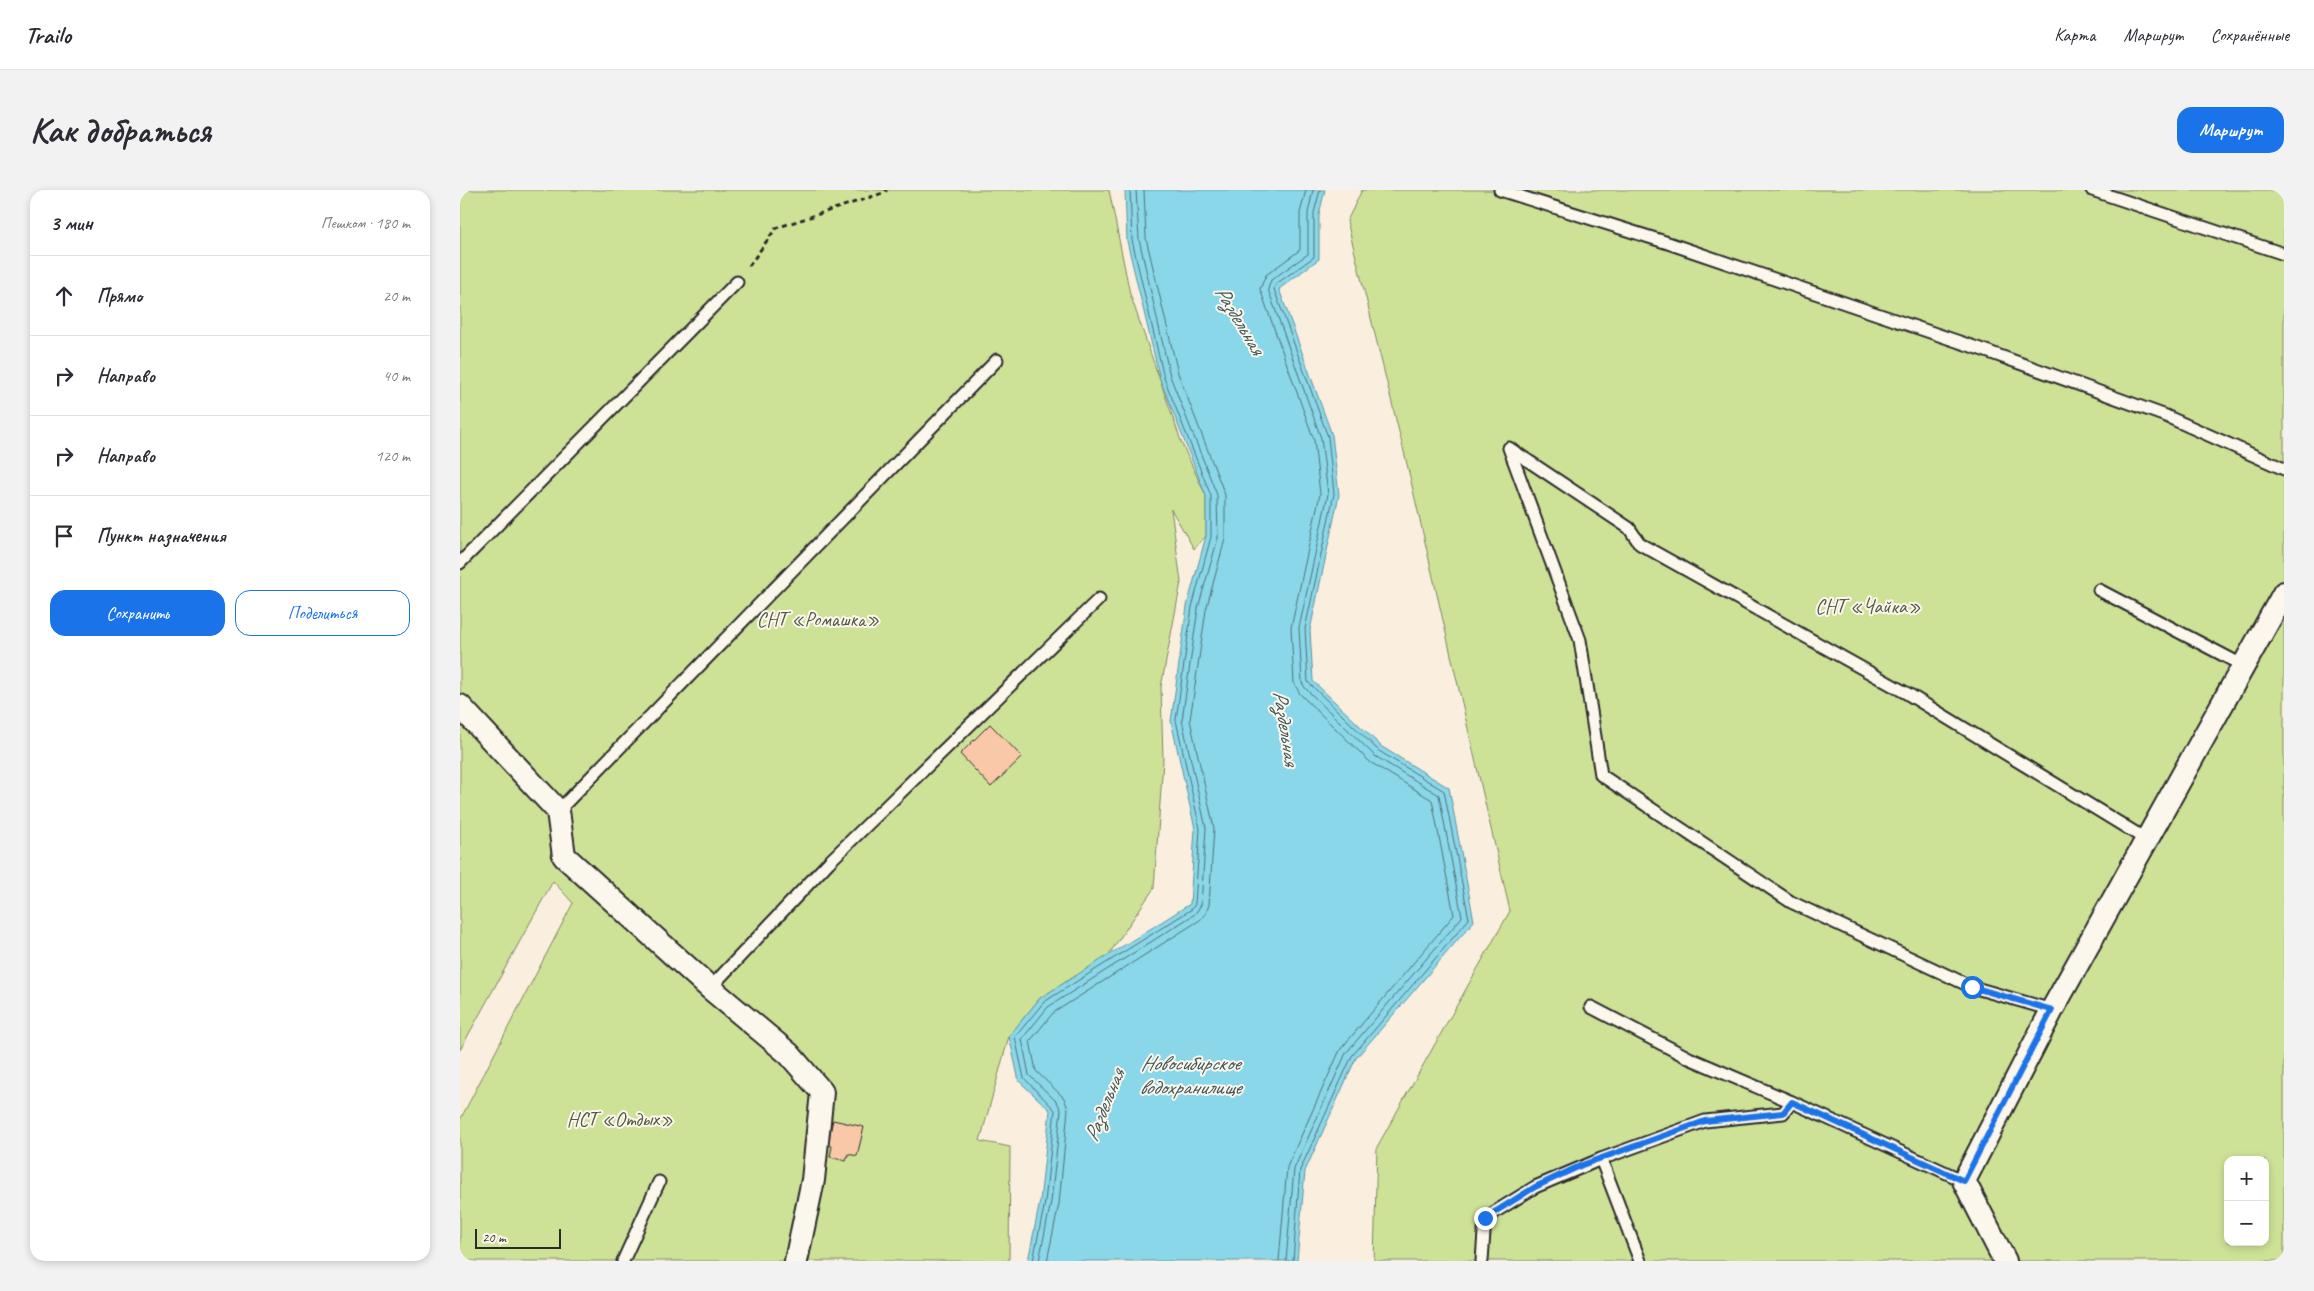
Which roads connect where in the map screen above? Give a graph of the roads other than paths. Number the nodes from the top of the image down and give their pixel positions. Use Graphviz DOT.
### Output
graph roads {
  1 [pos="1500,190"];
  2 [pos="2092,190"];
  3 [pos="2284,254"];
  4 [pos="737,282"];
  5 [pos="997,360"];
  6 [pos="2284,469"];
  7 [pos="460,563"];
  8 [pos="2099,590"];
  9 [pos="2284,593"];
  10 [pos="1098,599"];
  11 [pos="2244,666"];
  12 [pos="460,706"];
  13 [pos="558,811"];
  14 [pos="2147,840"];
  15 [pos="710,988"];
  16 [pos="1591,1006"];
  17 [pos="2052,1010"];
  18 [pos="1792,1102"];
  19 [pos="1601,1159"];
  20 [pos="1964,1181"];
  21 [pos="659,1182"];
  22 [pos="623,1261"];
  23 [pos="796,1261"];
  24 [pos="1482,1261"];
  25 [pos="1640,1261"];
  26 [pos="2005,1261"];
  1 -- 6 [label="lane"];
  2 -- 3 [label="lane"];
  4 -- 7 [label="lane"];
  5 -- 13 [label="lane"];
  8 -- 11 [label="lane"];
  9 -- 11 [label="street"];
  10 -- 15 [label="lane"];
  11 -- 14 [label="street"];
  12 -- 13 [label="street"];
  13 -- 15 [label="street"];
  14 -- 17 [label="street"];
  14 -- 17 [label="lane"];
  15 -- 23 [label="street"];
  16 -- 18 [label="lane"];
  17 -- 20 [label="street"];
  18 -- 19 [label="lane"];
  18 -- 20 [label="lane"];
  19 -- 24 [label="lane"];
  19 -- 25 [label="lane"];
  20 -- 26 [label="street"];
  21 -- 22 [label="lane"];
}
